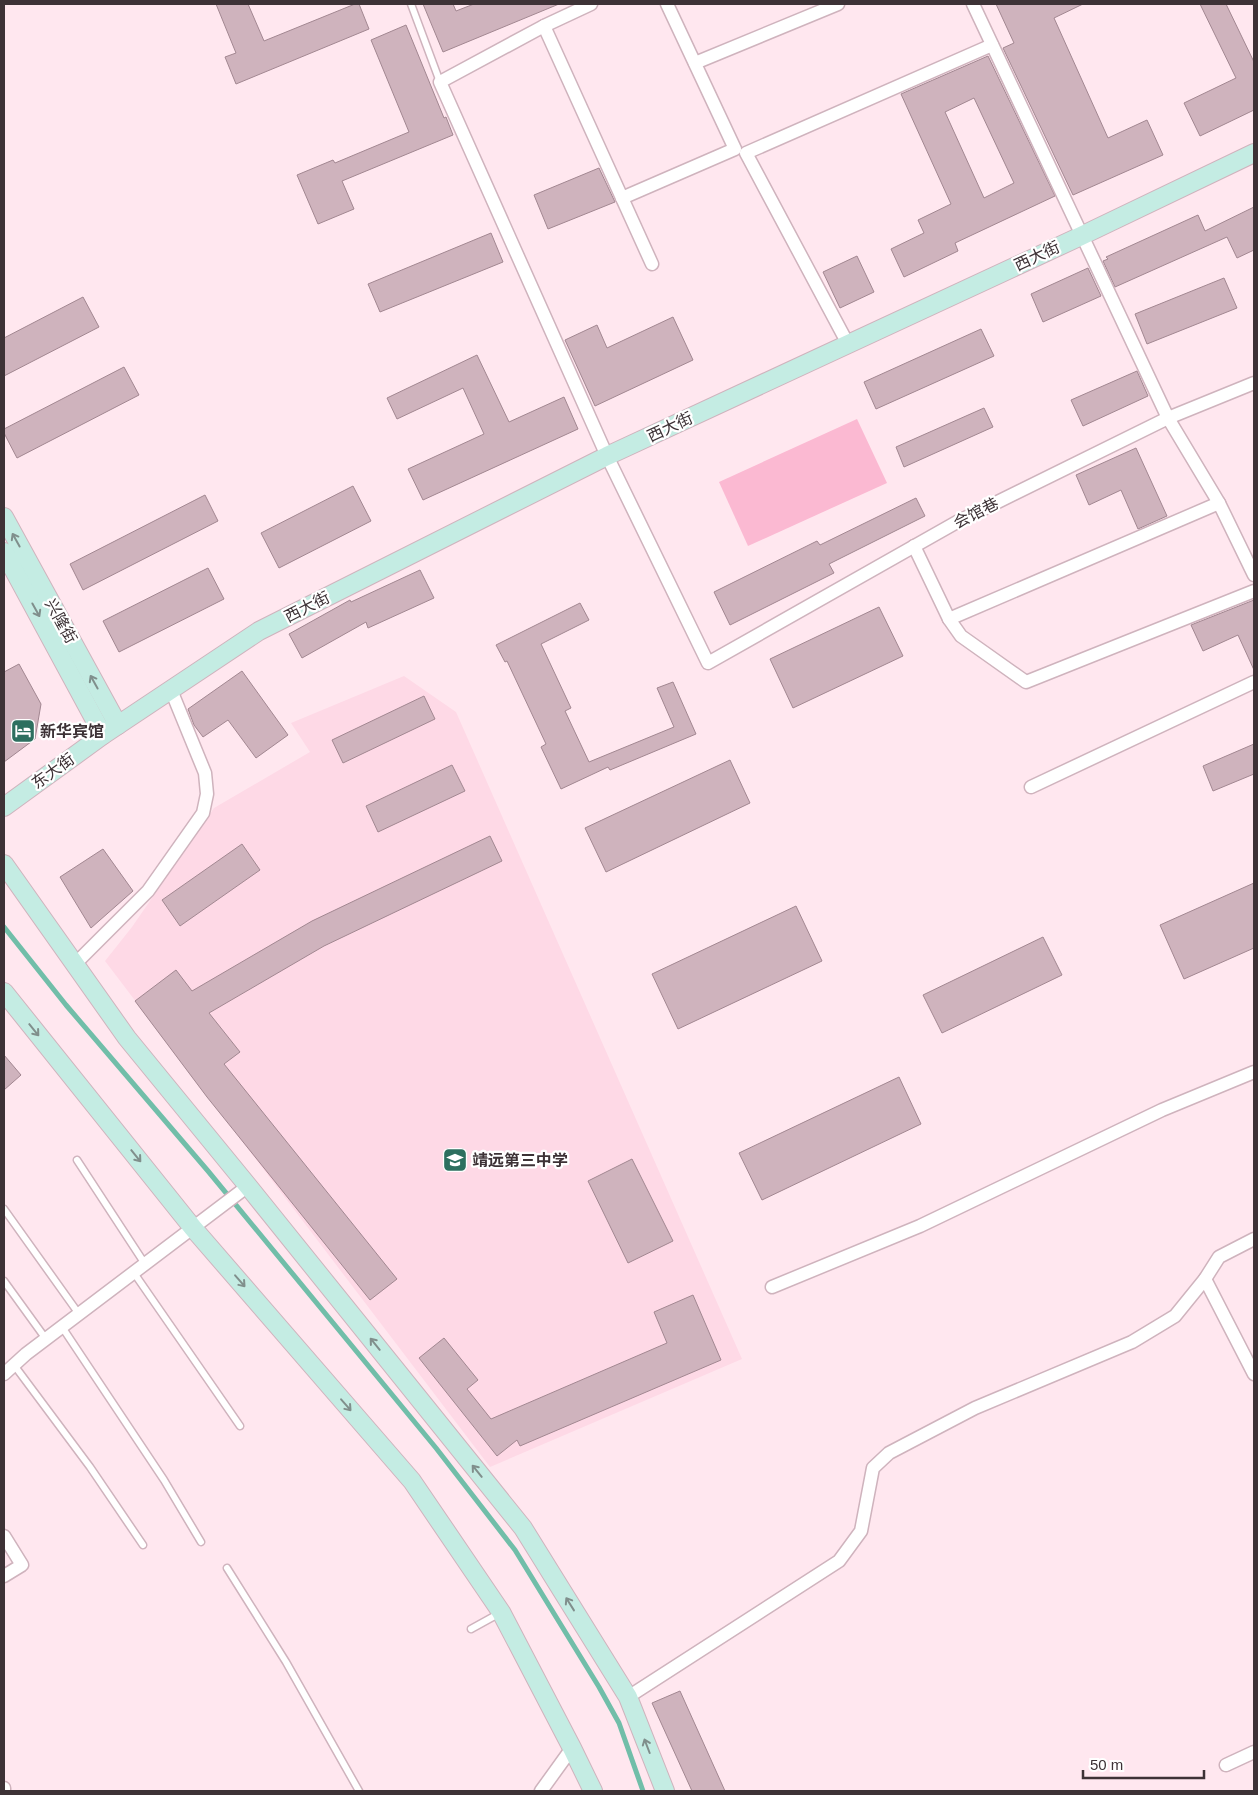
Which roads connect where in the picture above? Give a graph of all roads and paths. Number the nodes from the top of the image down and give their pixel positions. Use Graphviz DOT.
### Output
graph roads {
  1 [pos="411,4"];
  2 [pos="591,4"];
  3 [pos="666,4"];
  4 [pos="838,4"];
  5 [pos="973,4"];
  6 [pos="544,26"];
  7 [pos="992,45"];
  8 [pos="694,63"];
  9 [pos="440,82"];
  10 [pos="1254,152"];
  11 [pos="622,198"];
  12 [pos="1081,236"];
  13 [pos="652,264"];
  14 [pos="848,344"];
  15 [pos="1254,382"];
  16 [pos="1168,418"];
  17 [pos="607,456"];
  18 [pos="1218,503"];
  19 [pos="4,517"];
  20 [pos="914,546"];
  21 [pos="4,552"];
  22 [pos="1254,575"];
  23 [pos="1254,591"];
  24 [pos="949,620"];
  25 [pos="1254,682"];
  26 [pos="171,690"];
  27 [pos="118,725"];
  28 [pos="103,735"];
  29 [pos="1031,787"];
  30 [pos="4,807"];
  31 [pos="4,864"];
  32 [pos="75,964"];
  33 [pos="4,992"];
  34 [pos="1254,1072"];
  35 [pos="77,1160"];
  36 [pos="244,1189"];
  37 [pos="4,1209"];
  38 [pos="193,1228"];
  39 [pos="1254,1239"];
  40 [pos="145,1264"];
  41 [pos="134,1273"];
  42 [pos="1205,1279"];
  43 [pos="4,1281"];
  44 [pos="772,1287"];
  45 [pos="79,1314"];
  46 [pos="62,1327"];
  47 [pos="46,1338"];
  48 [pos="14,1364"];
  49 [pos="4,1374"];
  50 [pos="1254,1374"];
  51 [pos="240,1426"];
  52 [pos="4,1536"];
  53 [pos="201,1542"];
  54 [pos="143,1546"];
  55 [pos="227,1568"];
  56 [pos="4,1576"];
  57 [pos="501,1612"];
  58 [pos="471,1629"];
  59 [pos="628,1697"];
  60 [pos="572,1748"];
  61 [pos="1254,1752"];
  62 [pos="1226,1765"];
  63 [pos="359,1791"];
  64 [pos="541,1791"];
  65 [pos="593,1791"];
  66 [pos="665,1791"];
  1 -- 9 [label="lane"];
  2 -- 6 [label="street"];
  3 -- 8 [label="street"];
  4 -- 8 [label="street"];
  5 -- 7 [label="street"];
  6 -- 9 [label="street"];
  6 -- 11 [label="street"];
  7 -- 12 [label="street"];
  7 -- 14 [label="street"];
  8 -- 11 [label="street"];
  9 -- 17 [label="street"];
  10 -- 12 [label="main road, 西大街"];
  11 -- 13 [label="street"];
  12 -- 14 [label="main road, 西大街"];
  12 -- 16 [label="street"];
  14 -- 17 [label="main road, 西大街"];
  15 -- 16 [label="street, 会馆巷"];
  16 -- 18 [label="street"];
  16 -- 20 [label="street, 会馆巷"];
  17 -- 20 [label="street, 会馆巷"];
  17 -- 26 [label="main road, 西大街"];
  18 -- 22 [label="street"];
  18 -- 24 [label="street"];
  27 -- 19 [label="main road, 兴隆街, one-way"];
  20 -- 24 [label="street"];
  21 -- 28 [label="main road, 兴隆街, one-way"];
  23 -- 24 [label="street"];
  25 -- 29 [label="street"];
  26 -- 27 [label="main road, 西大街"];
  26 -- 32 [label="street"];
  27 -- 28 [label="main road, 西大街"];
  28 -- 30 [label="main road, 东大街"];
  31 -- 32 [label="main road"];
  32 -- 36 [label="main road"];
  33 -- 38 [label="main road, one-way"];
  34 -- 44 [label="street"];
  35 -- 40 [label="lane"];
  36 -- 38 [label="street"];
  59 -- 36 [label="main road, one-way"];
  37 -- 45 [label="lane"];
  38 -- 40 [label="street"];
  38 -- 57 [label="main road, one-way"];
  39 -- 42 [label="street"];
  40 -- 41 [label="street"];
  41 -- 45 [label="street"];
  41 -- 51 [label="lane"];
  42 -- 50 [label="street"];
  42 -- 59 [label="street"];
  43 -- 47 [label="lane"];
  45 -- 46 [label="street"];
  46 -- 47 [label="street"];
  46 -- 53 [label="lane"];
  47 -- 48 [label="street"];
  48 -- 49 [label="street"];
  48 -- 54 [label="lane"];
  52 -- 56 [label="street"];
  55 -- 63 [label="lane"];
  57 -- 58 [label="lane"];
  57 -- 60 [label="main road"];
  66 -- 59 [label="main road, one-way"];
  60 -- 64 [label="street"];
  60 -- 65 [label="main road"];
  61 -- 62 [label="street"];
}
